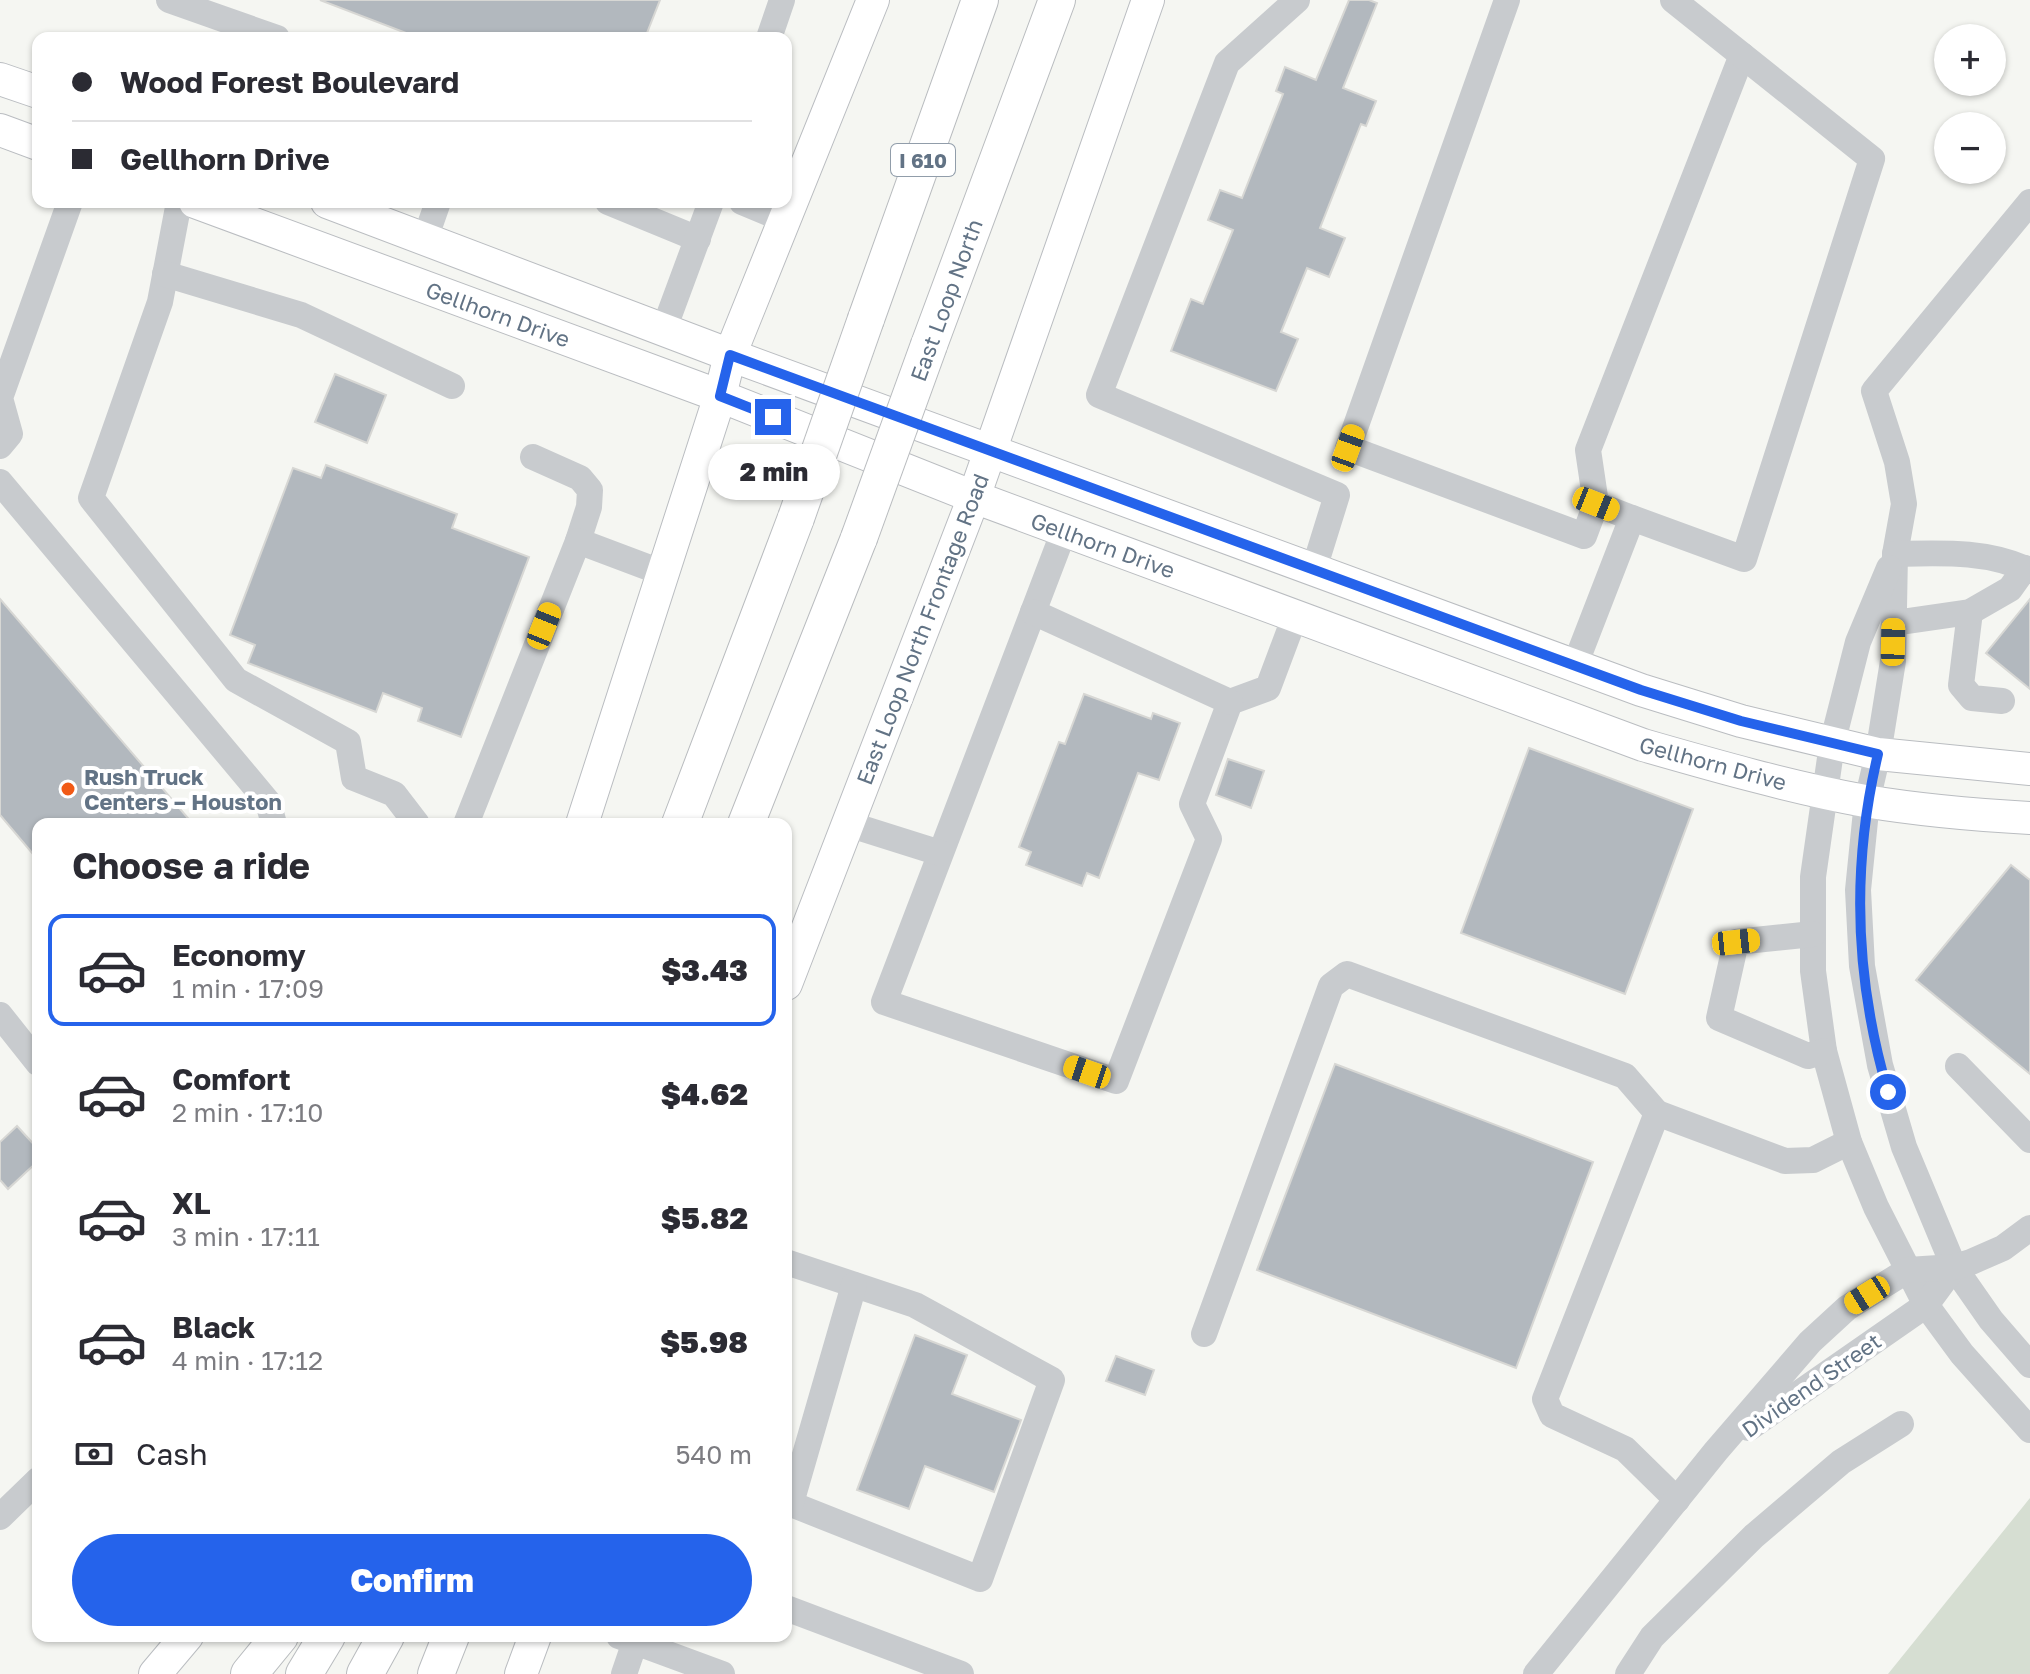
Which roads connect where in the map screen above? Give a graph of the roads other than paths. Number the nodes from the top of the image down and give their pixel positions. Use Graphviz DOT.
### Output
graph roads {
  1 [pos="169,0"];
  2 [pos="782,0"];
  3 [pos="873,0"];
  4 [pos="980,0"];
  5 [pos="1057,0"];
  6 [pos="1081,0"];
  7 [pos="1148,0"];
  8 [pos="1297,0"];
  9 [pos="1507,0"];
  10 [pos="1673,0"];
  11 [pos="260,32"];
  12 [pos="771,32"];
  13 [pos="1742,55"];
  14 [pos="0,79"];
  15 [pos="32,90"];
  16 [pos="1011,123"];
  17 [pos="0,130"];
  18 [pos="32,142"];
  19 [pos="792,202"];
  20 [pos="2030,202"];
  21 [pos="68,208"];
  22 [pos="178,208"];
  23 [pos="211,208"];
  24 [pos="343,208"];
  25 [pos="436,208"];
  26 [pos="623,208"];
  27 [pos="709,208"];
  28 [pos="756,208"];
  29 [pos="790,208"];
  30 [pos="785,220"];
  31 [pos="425,239"];
  32 [pos="698,239"];
  33 [pos="165,274"];
  34 [pos="410,282"];
  35 [pos="664,329"];
  36 [pos="730,355"];
  37 [pos="452,386"];
  38 [pos="720,396"];
  39 [pos="0,446"];
  40 [pos="990,450"];
  41 [pos="533,457"];
  42 [pos="0,482"];
  43 [pos="974,497"];
  44 [pos="1596,504"];
  45 [pos="1632,518"];
  46 [pos="1064,531"];
  47 [pos="578,541"];
  48 [pos="1895,554"];
  49 [pos="1314,569"];
  50 [pos="2028,570"];
  51 [pos="663,573"];
  52 [pos="1033,612"];
  53 [pos="1970,612"];
  54 [pos="1295,616"];
  55 [pos="1894,623"];
  56 [pos="1575,665"];
  57 [pos="2002,701"];
  58 [pos="1230,702"];
  59 [pos="1556,713"];
  60 [pos="1832,744"];
  61 [pos="1878,754"];
  62 [pos="2030,769"];
  63 [pos="1826,793"];
  64 [pos="1867,801"];
  65 [pos="272,818"];
  66 [pos="412,818"];
  67 [pos="468,818"];
  68 [pos="584,818"];
  69 [pos="682,818"];
  70 [pos="748,818"];
  71 [pos="2030,818"];
  72 [pos="848,824"];
  73 [pos="940,853"];
  74 [pos="1813,934"];
  75 [pos="792,969"];
  76 [pos="0,1015"];
  77 [pos="1824,1051"];
  78 [pos="32,1055"];
  79 [pos="1958,1066"];
  80 [pos="1657,1113"];
  81 [pos="2030,1140"];
  82 [pos="1849,1142"];
  83 [pos="2030,1228"];
  84 [pos="792,1264"];
  85 [pos="1954,1267"];
  86 [pos="1908,1270"];
  87 [pos="854,1285"];
  88 [pos="1926,1305"];
  89 [pos="1204,1334"];
  90 [pos="2030,1365"];
  91 [pos="1901,1424"];
  92 [pos="2030,1430"];
  93 [pos="1716,1451"];
  94 [pos="32,1486"];
  95 [pos="792,1489"];
  96 [pos="1677,1500"];
  97 [pos="792,1504"];
  98 [pos="0,1517"];
  99 [pos="792,1610"];
  100 [pos="182,1642"];
  101 [pos="275,1642"];
  102 [pos="323,1642"];
  103 [pos="383,1642"];
  104 [pos="449,1642"];
  105 [pos="533,1642"];
  106 [pos="629,1642"];
  107 [pos="640,1642"];
  108 [pos="155,1674"];
  109 [pos="249,1674"];
  110 [pos="304,1674"];
  111 [pos="365,1674"];
  112 [pos="436,1674"];
  113 [pos="521,1674"];
  114 [pos="624,1674"];
  115 [pos="722,1674"];
  116 [pos="961,1674"];
  117 [pos="1536,1674"];
  118 [pos="1628,1674"];
  1 -- 11 [label="street"];
  2 -- 12 [label="street"];
  3 -- 19 [label="main road"];
  4 -- 69 [label="highway, I 610, bridge"];
  5 -- 16 [label="highway, East Loop North"];
  6 -- 16 [label="highway"];
  7 -- 40 [label="main road, East Loop North Frontage Road"];
  8 -- 49 [label="street"];
  9 -- 44 [label="street"];
  10 -- 13 [label="street"];
  13 -- 44 [label="street"];
  13 -- 45 [label="street"];
  14 -- 15 [label="main road"];
  16 -- 70 [label="highway, East Loop North, bridge"];
  17 -- 18 [label="main road"];
  20 -- 48 [label="street"];
  21 -- 39 [label="street"];
  22 -- 33 [label="street"];
  23 -- 34 [label="main road, Gellhorn Drive"];
  24 -- 31 [label="main road, Gellhorn Drive"];
  25 -- 31 [label="street"];
  26 -- 32 [label="street"];
  27 -- 32 [label="street"];
  28 -- 30 [label="street"];
  29 -- 30 [label="main road"];
  30 -- 36 [label="main road"];
  31 -- 34 [label="main road"];
  31 -- 35 [label="main road, Gellhorn Drive"];
  32 -- 35 [label="street"];
  33 -- 37 [label="street"];
  33 -- 66 [label="street"];
  34 -- 38 [label="main road, Gellhorn Drive"];
  35 -- 36 [label="main road, Gellhorn Drive"];
  36 -- 38 [label="main road"];
  36 -- 40 [label="main road, Gellhorn Drive"];
  38 -- 43 [label="main road, Gellhorn Drive"];
  38 -- 51 [label="main road"];
  40 -- 43 [label="main road, East Loop North Frontage Road"];
  40 -- 49 [label="main road, Gellhorn Drive"];
  41 -- 47 [label="street"];
  42 -- 65 [label="street"];
  43 -- 46 [label="main road, Gellhorn Drive"];
  43 -- 72 [label="main road, East Loop North Frontage Road"];
  44 -- 45 [label="street"];
  45 -- 56 [label="street"];
  46 -- 52 [label="street"];
  46 -- 54 [label="main road, Gellhorn Drive"];
  47 -- 51 [label="street"];
  47 -- 67 [label="street"];
  48 -- 50 [label="street"];
  48 -- 55 [label="street"];
  48 -- 60 [label="street"];
  49 -- 54 [label="main road"];
  49 -- 56 [label="main road, Gellhorn Drive"];
  50 -- 53 [label="street"];
  51 -- 68 [label="main road"];
  52 -- 58 [label="street"];
  52 -- 73 [label="street"];
  53 -- 55 [label="street"];
  53 -- 57 [label="street"];
  54 -- 58 [label="street"];
  54 -- 59 [label="main road, Gellhorn Drive"];
  55 -- 61 [label="street"];
  56 -- 59 [label="main road"];
  56 -- 60 [label="main road, Gellhorn Drive"];
  58 -- 73 [label="street"];
  59 -- 63 [label="main road, Gellhorn Drive"];
  60 -- 61 [label="main road, Gellhorn Drive"];
  60 -- 63 [label="street"];
  61 -- 62 [label="main road, Gellhorn Drive"];
  61 -- 64 [label="street"];
  63 -- 64 [label="main road, Gellhorn Drive"];
  63 -- 74 [label="street"];
  64 -- 71 [label="main road, Gellhorn Drive"];
  64 -- 85 [label="street"];
  72 -- 73 [label="street"];
  72 -- 75 [label="main road, East Loop North Frontage Road"];
  74 -- 77 [label="street"];
  74 -- 77 [label="street"];
  76 -- 78 [label="street"];
  77 -- 82 [label="street"];
  79 -- 81 [label="street"];
  80 -- 82 [label="street"];
  80 -- 89 [label="street"];
  80 -- 96 [label="street"];
  82 -- 86 [label="street"];
  83 -- 85 [label="street"];
  84 -- 87 [label="street"];
  85 -- 86 [label="street, Dividend Street"];
  85 -- 88 [label="street, Dividend Street"];
  85 -- 90 [label="street"];
  86 -- 88 [label="street"];
  86 -- 93 [label="street, Dividend Street"];
  87 -- 95 [label="street"];
  87 -- 97 [label="street"];
  88 -- 92 [label="street"];
  88 -- 93 [label="street, Dividend Street"];
  91 -- 118 [label="street"];
  93 -- 96 [label="street, Dividend Street"];
  94 -- 98 [label="street"];
  96 -- 117 [label="street, Dividend Street"];
  99 -- 116 [label="street"];
  100 -- 108 [label="main road"];
  101 -- 109 [label="highway"];
  102 -- 110 [label="highway"];
  103 -- 111 [label="highway"];
  104 -- 112 [label="highway"];
  105 -- 113 [label="main road"];
  106 -- 114 [label="street"];
  107 -- 115 [label="street"];
}
